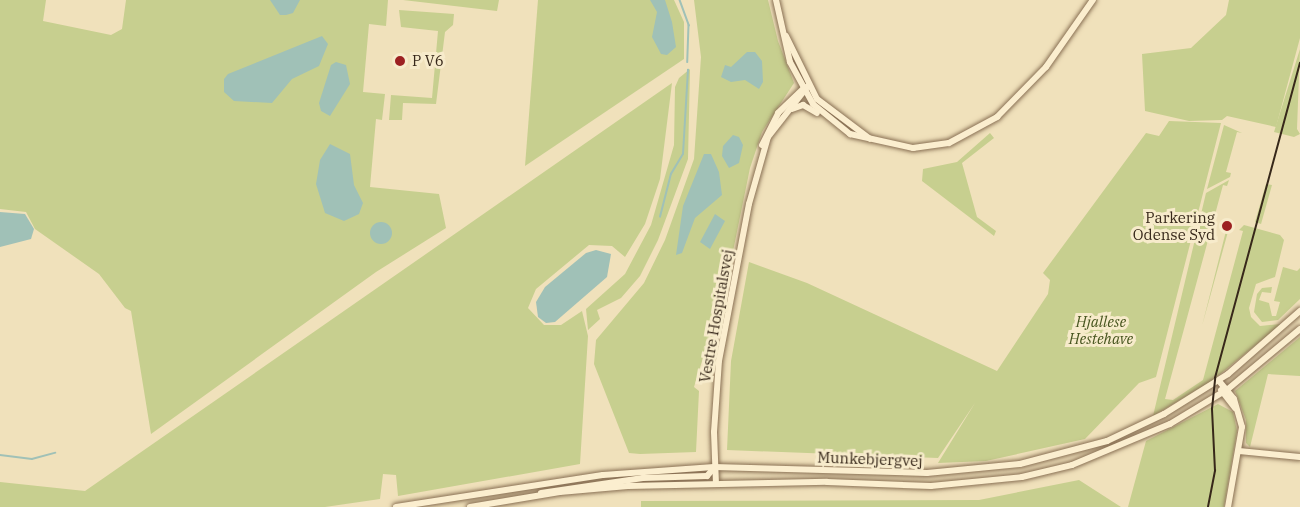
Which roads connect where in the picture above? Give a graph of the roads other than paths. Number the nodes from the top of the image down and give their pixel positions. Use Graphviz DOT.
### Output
graph roads {
  1 [pos="776,0"];
  2 [pos="1093,0"];
  3 [pos="805,89"];
  4 [pos="831,121"];
  5 [pos="870,140"];
  6 [pos="762,154"];
  7 [pos="1300,311"];
  8 [pos="1300,329"];
  9 [pos="1219,381"];
  10 [pos="1225,391"];
  11 [pos="1239,451"];
  12 [pos="1300,457"];
  13 [pos="714,467"];
  14 [pos="716,484"];
  15 [pos="536,496"];
  16 [pos="396,507"];
  17 [pos="470,507"];
  18 [pos="1228,507"];
  1 -- 3 [label="street"];
  2 -- 5 [label="street"];
  3 -- 4 [label="street"];
  3 -- 5 [label="street"];
  3 -- 6 [label="street, Vestre Hospitalsvej"];
  4 -- 5 [label="street"];
  4 -- 6 [label="street"];
  6 -- 13 [label="street, Vestre Hospitalsvej"];
  7 -- 9 [label="street, Munkebjergvej"];
  8 -- 10 [label="street, Munkebjergvej"];
  9 -- 10 [label="street"];
  9 -- 13 [label="street, Munkebjergvej"];
  10 -- 11 [label="street"];
  10 -- 14 [label="street, Munkebjergvej"];
  11 -- 12 [label="street"];
  11 -- 18 [label="street"];
  13 -- 14 [label="street, Vestre Hospitalsvej"];
  13 -- 15 [label="street"];
  13 -- 16 [label="street, Munkebjergvej"];
  14 -- 15 [label="street, Munkebjergvej"];
  15 -- 17 [label="street, Munkebjergvej"];
}
